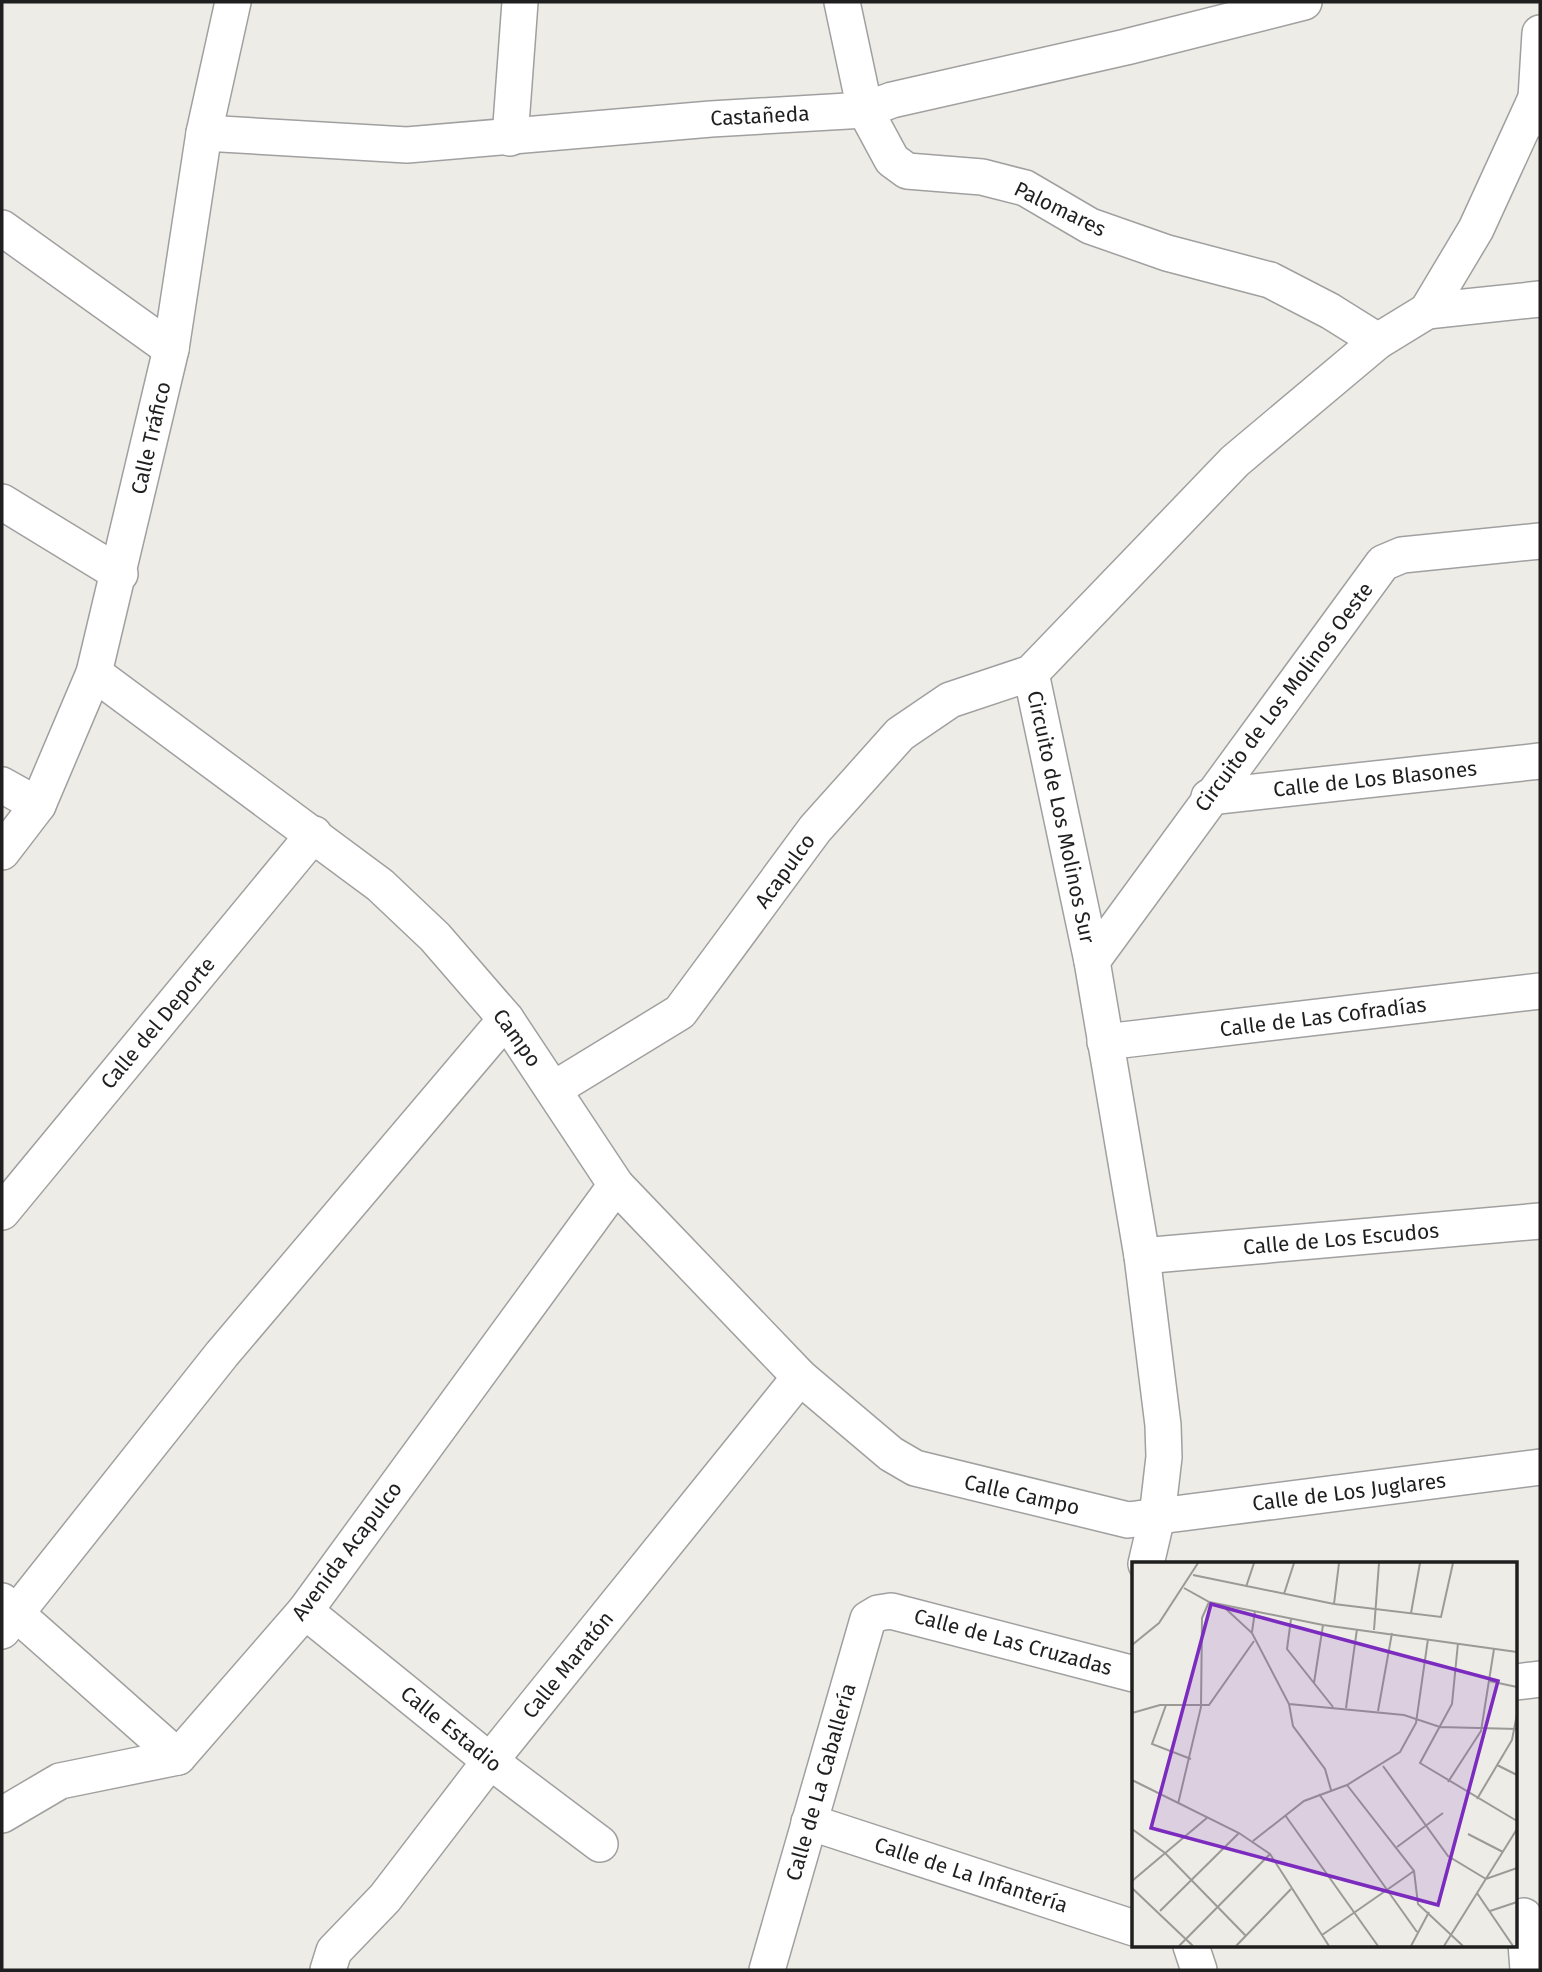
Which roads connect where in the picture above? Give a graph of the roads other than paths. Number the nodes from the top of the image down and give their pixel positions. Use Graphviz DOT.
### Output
graph roads {
  1 [pos="233,2"];
  2 [pos="520,2"];
  3 [pos="842,2"];
  4 [pos="1304,2"];
  5 [pos="1539,44"];
  6 [pos="866,110"];
  7 [pos="1538,112"];
  8 [pos="204,133"];
  9 [pos="510,138"];
  10 [pos="2,228"];
  11 [pos="1540,299"];
  12 [pos="1427,311"];
  13 [pos="1378,341"];
  14 [pos="171,349"];
  15 [pos="2,502"];
  16 [pos="1540,541"];
  17 [pos="120,574"];
  18 [pos="94,673"];
  19 [pos="1031,673"];
  20 [pos="1540,761"];
  21 [pos="2,785"];
  22 [pos="1209,797"];
  23 [pos="38,805"];
  24 [pos="314,834"];
  25 [pos="2,852"];
  26 [pos="1092,961"];
  27 [pos="1540,991"];
  28 [pos="506,1019"];
  29 [pos="1105,1042"];
  30 [pos="554,1089"];
  31 [pos="616,1185"];
  32 [pos="2,1212"];
  33 [pos="1540,1221"];
  34 [pos="1142,1256"];
  35 [pos="800,1377"];
  36 [pos="891,1454"];
  37 [pos="1540,1467"];
  38 [pos="1157,1517"];
  39 [pos="1146,1562"];
  40 [pos="304,1611"];
  41 [pos="891,1611"];
  42 [pos="7,1615"];
  43 [pos="1132,1673"];
  44 [pos="1540,1679"];
  45 [pos="1518,1682"];
  46 [pos="177,1757"];
  47 [pos="490,1761"];
  48 [pos="2,1815"];
  49 [pos="808,1822"];
  50 [pos="600,1844"];
  51 [pos="1527,1915"];
  52 [pos="1132,1927"];
  53 [pos="331,1960"];
  54 [pos="767,1970"];
  55 [pos="1528,1970"];
  1 -- 8 [label="street, Calle Tráfico"];
  2 -- 9 [label="street"];
  3 -- 6 [label="street, Palomares"];
  4 -- 6 [label="street, Castañeda"];
  5 -- 7 [label="street"];
  6 -- 9 [label="street, Castañeda"];
  6 -- 13 [label="street, Palomares"];
  7 -- 12 [label="street, Circuito de Los Molinos Sur"];
  8 -- 9 [label="street, Castañeda"];
  8 -- 14 [label="street, Calle Tráfico"];
  10 -- 14 [label="street"];
  11 -- 12 [label="street"];
  12 -- 13 [label="street, Circuito de Los Molinos Sur"];
  13 -- 19 [label="street, Circuito de Los Molinos Sur"];
  14 -- 17 [label="street, Calle Tráfico"];
  15 -- 17 [label="street"];
  16 -- 22 [label="street, Circuito de Los Molinos Oeste"];
  17 -- 18 [label="street, Calle Tráfico"];
  18 -- 23 [label="street, Calle Tráfico"];
  18 -- 24 [label="street, Campo"];
  19 -- 26 [label="street, Circuito de Los Molinos Sur"];
  19 -- 30 [label="street, Acapulco"];
  20 -- 22 [label="street, Calle de Los Blasones"];
  21 -- 23 [label="street"];
  22 -- 26 [label="street, Circuito de Los Molinos Oeste"];
  23 -- 25 [label="street, Calle Tráfico"];
  24 -- 28 [label="street, Campo"];
  24 -- 32 [label="street, Calle del Deporte"];
  26 -- 29 [label="street, Circuito de Los Molinos Sur"];
  27 -- 29 [label="street, Calle de Las Cofradías"];
  28 -- 30 [label="street, Campo"];
  28 -- 42 [label="street"];
  29 -- 34 [label="street, Circuito de Los Molinos Sur"];
  30 -- 31 [label="street, Campo"];
  31 -- 35 [label="street, Campo"];
  31 -- 40 [label="street, Avenida Acapulco"];
  33 -- 34 [label="street, Calle de Los Escudos"];
  34 -- 38 [label="street, Circuito de Los Molinos Sur"];
  35 -- 36 [label="street, Campo"];
  35 -- 47 [label="street, Calle Maratón"];
  36 -- 38 [label="street, Calle Campo"];
  37 -- 38 [label="street, Calle de Los Juglares"];
  38 -- 39 [label="street, Circuito de Los Molinos Sur"];
  40 -- 46 [label="street, Avenida Acapulco"];
  40 -- 47 [label="street, Calle Estadio"];
  41 -- 43 [label="street, Calle de Las Cruzadas"];
  41 -- 49 [label="street, Calle de La Caballería"];
  42 -- 46 [label="street"];
  44 -- 45 [label="street"];
  46 -- 48 [label="street"];
  47 -- 50 [label="street, Calle Estadio"];
  47 -- 53 [label="street, Calle Maratón"];
  49 -- 52 [label="street, Calle de La Infantería"];
  49 -- 54 [label="street, Calle de La Caballería"];
  51 -- 55 [label="street"];
}
